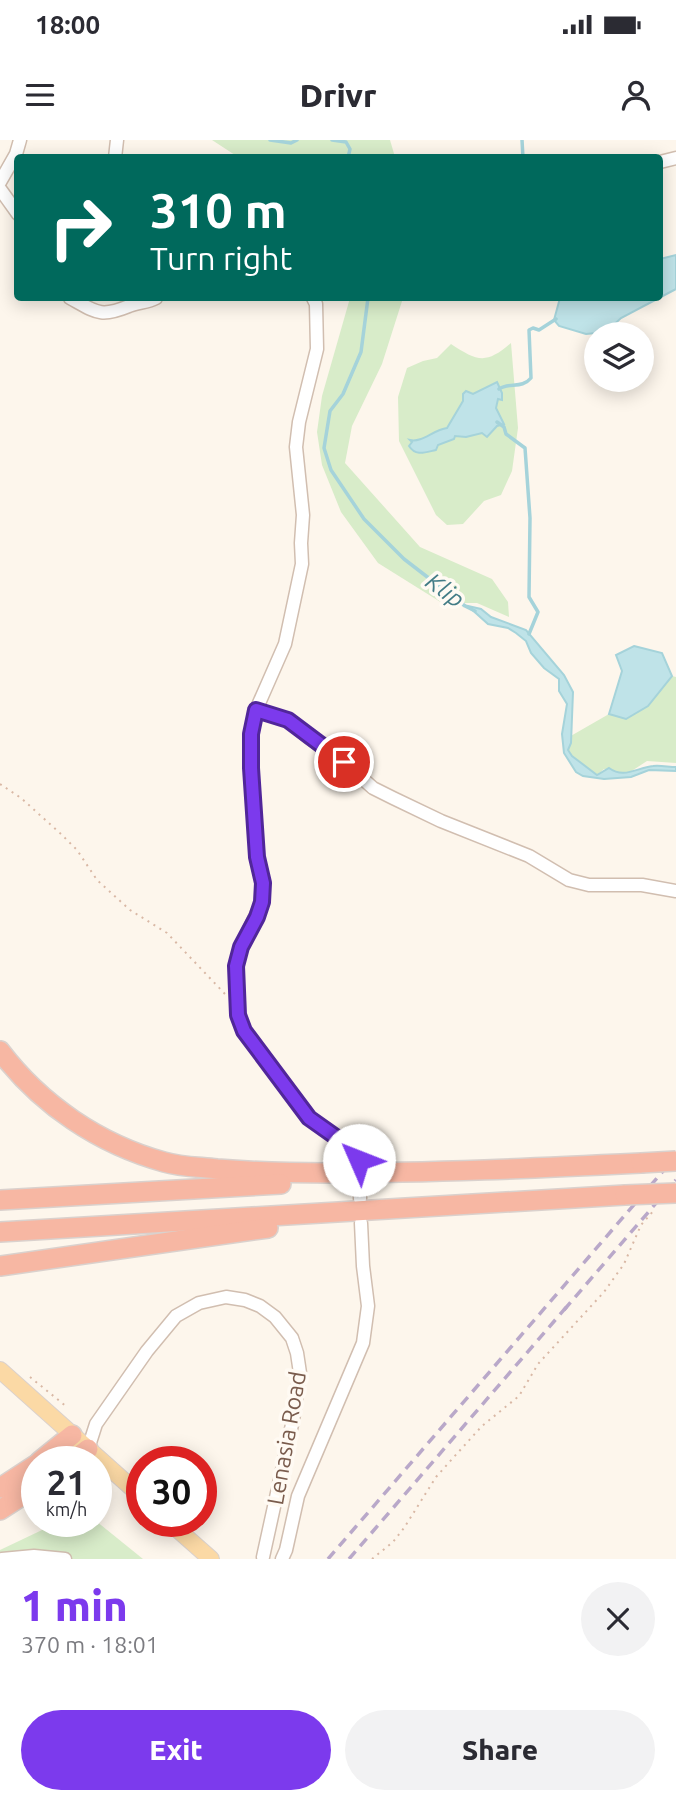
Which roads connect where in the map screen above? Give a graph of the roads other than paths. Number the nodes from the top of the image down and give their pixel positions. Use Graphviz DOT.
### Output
graph roads {
  1 [pos="14,158"];
  2 [pos="0,182"];
  3 [pos="0,189"];
  4 [pos="14,208"];
  5 [pos="150,301"];
  6 [pos="316,301"];
  7 [pos="94,304"];
  8 [pos="256,710"];
  9 [pos="676,891"];
  10 [pos="0,1051"];
  11 [pos="359,1160"];
  12 [pos="676,1161"];
  13 [pos="450,1172"];
  14 [pos="676,1192"];
  15 [pos="0,1200"];
  16 [pos="440,1206"];
  17 [pos="361,1223"];
  18 [pos="0,1232"];
  19 [pos="0,1266"];
  20 [pos="0,1370"];
  21 [pos="96,1424"];
  22 [pos="72,1435"];
  23 [pos="58,1446"];
  24 [pos="76,1446"];
  25 [pos="85,1446"];
  26 [pos="21,1474"];
  27 [pos="0,1488"];
  28 [pos="21,1496"];
  29 [pos="0,1510"];
  30 [pos="186,1537"];
  31 [pos="263,1557"];
  32 [pos="2,1559"];
  33 [pos="65,1559"];
  34 [pos="211,1559"];
  35 [pos="282,1559"];
  1 -- 2 [label="street"];
  3 -- 4 [label="street"];
  5 -- 7 [label="street"];
  6 -- 8 [label="street"];
  8 -- 9 [label="street"];
  8 -- 11 [label="street"];
  10 -- 13 [label="highway"];
  12 -- 13 [label="highway, bridge"];
  13 -- 15 [label="highway"];
  14 -- 16 [label="highway, bridge"];
  16 -- 18 [label="highway"];
  16 -- 19 [label="highway"];
  17 -- 35 [label="street"];
  20 -- 22 [label="main road"];
  21 -- 22 [label="street, Lenasia Road"];
  21 -- 25 [label="street, Lenasia Road"];
  21 -- 31 [label="street, Lenasia Road"];
  22 -- 23 [label="highway"];
  22 -- 24 [label="main road"];
  26 -- 27 [label="highway"];
  28 -- 29 [label="highway"];
  30 -- 34 [label="main road"];
  32 -- 33 [label="street"];
}
